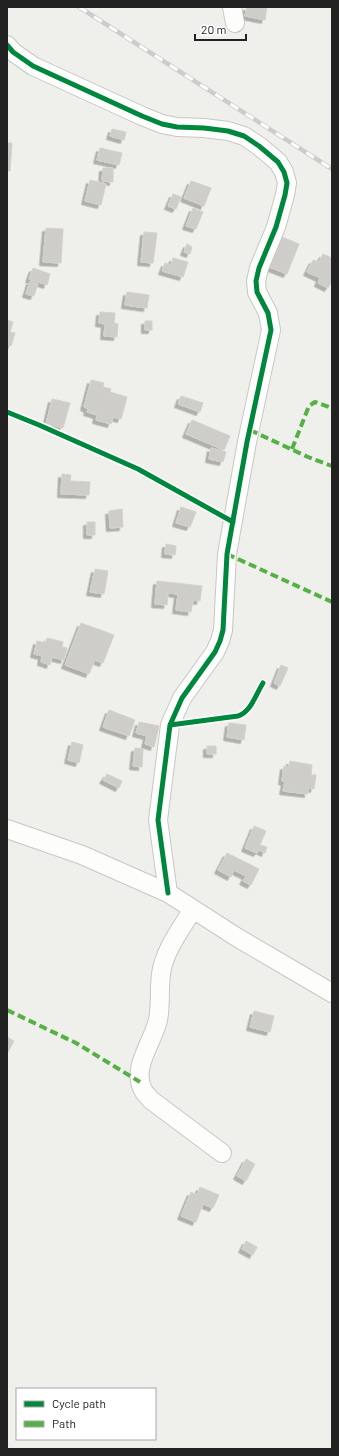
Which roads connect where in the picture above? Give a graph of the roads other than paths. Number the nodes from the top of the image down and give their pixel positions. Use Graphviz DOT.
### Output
graph roads {
  1 [pos="7,45"];
  2 [pos="7,829"];
  3 [pos="168,893"];
  4 [pos="193,909"];
  5 [pos="332,994"];
  6 [pos="222,1153"];
  1 -- 3 [label="street"];
  2 -- 3 [label="street"];
  3 -- 4 [label="street"];
  4 -- 5 [label="street"];
  4 -- 6 [label="street"];
}
